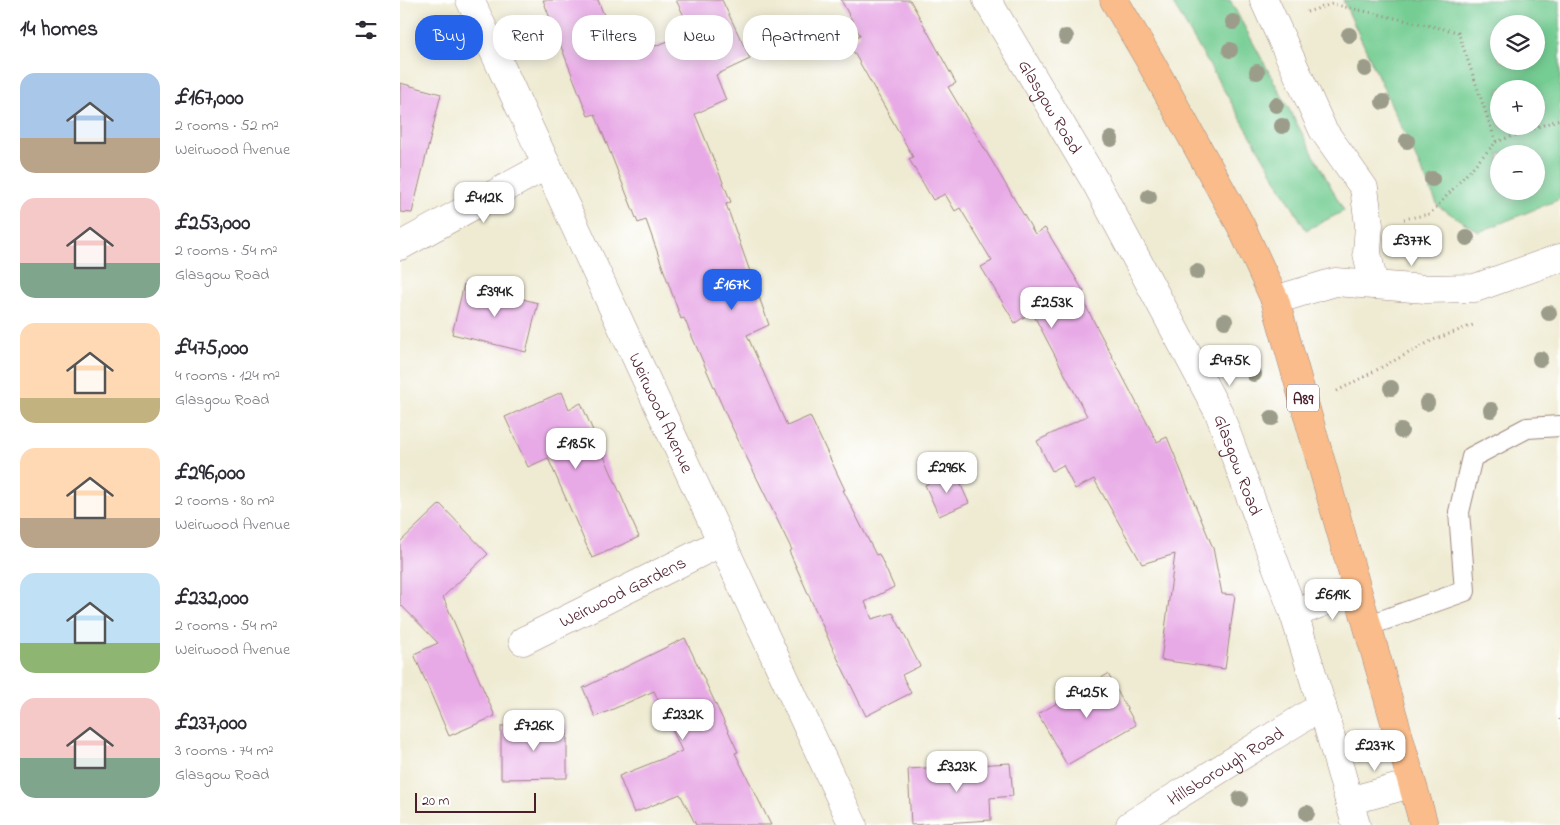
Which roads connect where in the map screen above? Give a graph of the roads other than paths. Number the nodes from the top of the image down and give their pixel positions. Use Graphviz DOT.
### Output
graph roads {
  1 [pos="470,0"];
  2 [pos="987,0"];
  3 [pos="1114,0"];
  4 [pos="1269,11"];
  5 [pos="547,164"];
  6 [pos="400,246"];
  7 [pos="1560,258"];
  8 [pos="1374,285"];
  9 [pos="1275,300"];
  10 [pos="1560,426"];
  11 [pos="722,542"];
  12 [pos="1356,589"];
  13 [pos="1294,614"];
  14 [pos="1367,626"];
  15 [pos="523,641"];
  16 [pos="1322,706"];
  17 [pos="1411,784"];
  18 [pos="1352,813"];
  19 [pos="854,825"];
  20 [pos="1130,825"];
  21 [pos="1424,825"];
  1 -- 5 [label="street, Weirwood Avenue"];
  2 -- 13 [label="street, Glasgow Road"];
  3 -- 9 [label="main road, A89"];
  4 -- 8 [label="street"];
  5 -- 6 [label="street"];
  5 -- 11 [label="street, Weirwood Avenue"];
  7 -- 8 [label="street"];
  8 -- 9 [label="street"];
  9 -- 12 [label="main road, A89"];
  10 -- 14 [label="lane"];
  11 -- 15 [label="street, Weirwood Gardens"];
  11 -- 19 [label="street, Weirwood Avenue"];
  12 -- 13 [label="street"];
  12 -- 14 [label="main road, A89"];
  13 -- 16 [label="street, Glasgow Road"];
  14 -- 17 [label="main road, A89"];
  16 -- 18 [label="street, Glasgow Road"];
  16 -- 20 [label="street, Hillsborough Road"];
  17 -- 18 [label="street"];
  17 -- 21 [label="main road, A89"];
}
